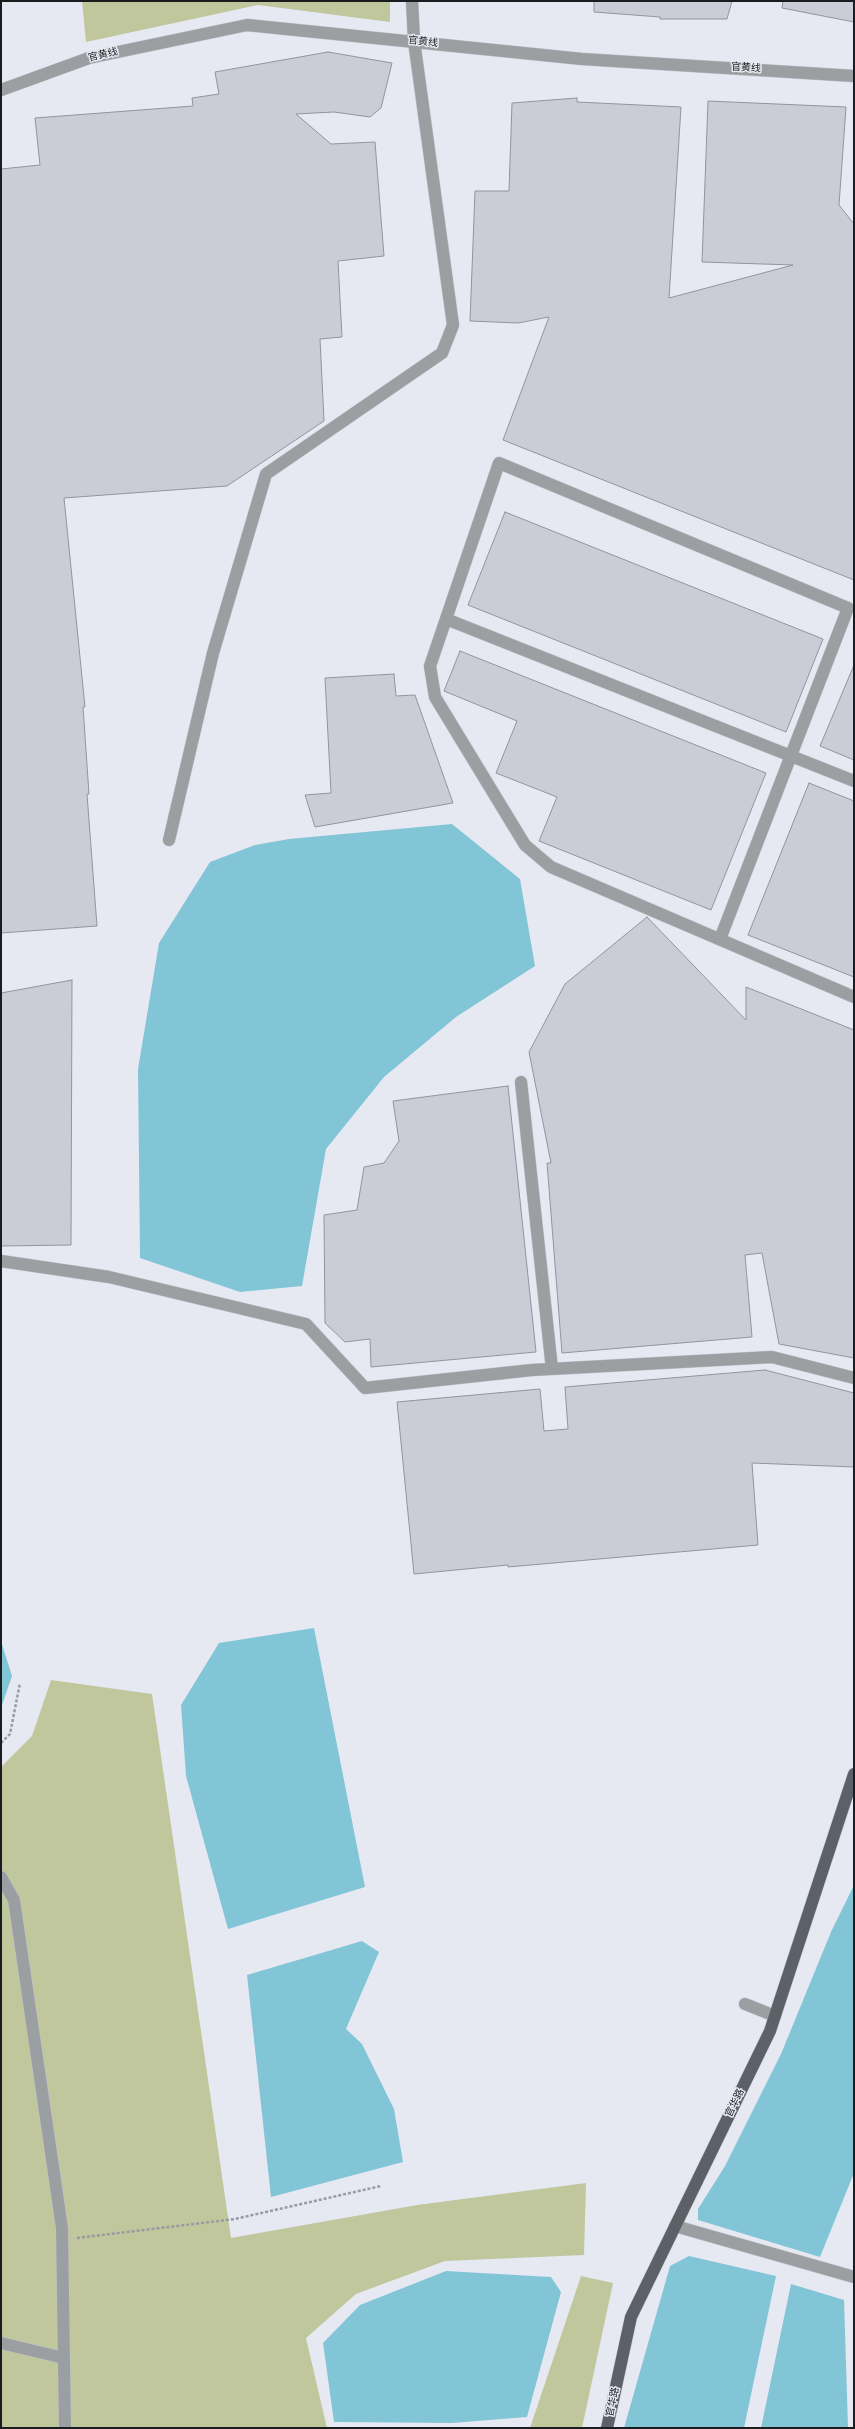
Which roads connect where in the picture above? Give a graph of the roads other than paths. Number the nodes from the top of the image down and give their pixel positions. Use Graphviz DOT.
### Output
graph roads {
  1 [pos="412,1"];
  2 [pos="414,41"];
  3 [pos="854,76"];
  4 [pos="1,90"];
  5 [pos="446,619"];
  6 [pos="792,756"];
  7 [pos="854,781"];
  8 [pos="169,840"];
  9 [pos="720,939"];
  10 [pos="854,997"];
  11 [pos="521,1082"];
  12 [pos="1,1261"];
  13 [pos="552,1369"];
  14 [pos="854,1378"];
  15 [pos="854,1774"];
  16 [pos="1,1877"];
  17 [pos="745,2004"];
  18 [pos="775,2016"];
  19 [pos="675,2226"];
  20 [pos="854,2277"];
  21 [pos="1,2343"];
  22 [pos="64,2358"];
  23 [pos="65,2428"];
  24 [pos="607,2428"];
  1 -- 2 [label="street"];
  2 -- 3 [label="street, 官黄线"];
  2 -- 4 [label="street, 官黄线"];
  2 -- 8 [label="street"];
  5 -- 6 [label="street"];
  5 -- 6 [label="street"];
  5 -- 9 [label="street"];
  6 -- 7 [label="street"];
  6 -- 9 [label="street"];
  9 -- 10 [label="street"];
  11 -- 13 [label="street"];
  12 -- 13 [label="street"];
  13 -- 14 [label="street"];
  15 -- 18 [label="main road, 官华路"];
  16 -- 22 [label="street"];
  17 -- 18 [label="street"];
  18 -- 19 [label="main road, 官华路"];
  19 -- 20 [label="street"];
  19 -- 24 [label="main road, 官华路"];
  21 -- 22 [label="street"];
  22 -- 23 [label="street"];
}
